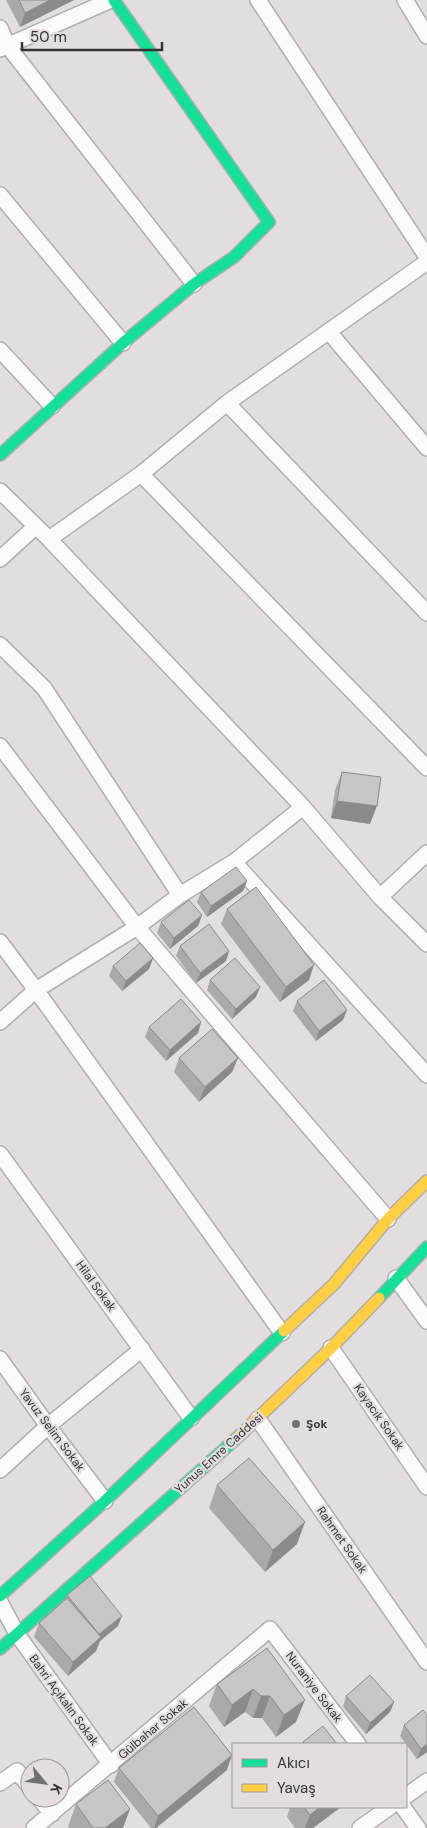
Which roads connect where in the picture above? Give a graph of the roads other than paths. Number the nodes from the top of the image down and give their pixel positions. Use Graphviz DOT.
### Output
graph roads {
  1 [pos="112,0"];
  2 [pos="258,0"];
  3 [pos="405,0"];
  4 [pos="0,28"];
  5 [pos="427,36"];
  6 [pos="4,47"];
  7 [pos="0,195"];
  8 [pos="427,257"];
  9 [pos="427,262"];
  10 [pos="194,284"];
  11 [pos="329,332"];
  12 [pos="123,342"];
  13 [pos="0,350"];
  14 [pos="227,403"];
  15 [pos="52,406"];
  16 [pos="427,448"];
  17 [pos="0,456"];
  18 [pos="141,474"];
  19 [pos="0,491"];
  20 [pos="36,526"];
  21 [pos="48,539"];
  22 [pos="0,558"];
  23 [pos="427,613"];
  24 [pos="0,645"];
  25 [pos="0,746"];
  26 [pos="427,768"];
  27 [pos="302,808"];
  28 [pos="427,853"];
  29 [pos="234,862"];
  30 [pos="180,895"];
  31 [pos="380,897"];
  32 [pos="138,927"];
  33 [pos="0,942"];
  34 [pos="427,944"];
  35 [pos="36,990"];
  36 [pos="0,1022"];
  37 [pos="427,1075"];
  38 [pos="0,1154"];
  39 [pos="427,1181"];
  40 [pos="388,1219"];
  41 [pos="427,1247"];
  42 [pos="396,1278"];
  43 [pos="427,1321"];
  44 [pos="282,1333"];
  45 [pos="332,1348"];
  46 [pos="142,1350"];
  47 [pos="0,1358"];
  48 [pos="192,1418"];
  49 [pos="258,1419"];
  50 [pos="48,1426"];
  51 [pos="0,1470"];
  52 [pos="427,1487"];
  53 [pos="105,1501"];
  54 [pos="0,1596"];
  55 [pos="0,1602"];
  56 [pos="270,1629"];
  57 [pos="17,1634"];
  58 [pos="0,1649"];
  59 [pos="427,1662"];
  60 [pos="357,1743"];
  61 [pos="111,1765"];
  62 [pos="20,1776"];
  63 [pos="427,1781"];
  64 [pos="0,1783"];
  65 [pos="407,1795"];
  66 [pos="47,1808"];
  67 [pos="389,1808"];
  68 [pos="404,1808"];
  69 [pos="52,1814"];
  70 [pos="34,1828"];
  71 [pos="360,1828"];
  72 [pos="418,1828"];
  1 -- 6 [label="street"];
  1 -- 10 [label="street"];
  2 -- 8 [label="street"];
  3 -- 5 [label="street"];
  4 -- 6 [label="street"];
  6 -- 10 [label="street"];
  7 -- 12 [label="street"];
  9 -- 11 [label="street"];
  10 -- 12 [label="street"];
  11 -- 14 [label="street"];
  11 -- 16 [label="street"];
  12 -- 15 [label="street"];
  13 -- 15 [label="street"];
  14 -- 18 [label="street"];
  14 -- 23 [label="street"];
  15 -- 17 [label="street"];
  18 -- 21 [label="street"];
  18 -- 26 [label="street"];
  19 -- 20 [label="street"];
  20 -- 21 [label="street"];
  20 -- 22 [label="street"];
  21 -- 27 [label="street"];
  24 -- 30 [label="street"];
  25 -- 32 [label="street"];
  27 -- 29 [label="street"];
  27 -- 31 [label="street"];
  28 -- 31 [label="street"];
  29 -- 30 [label="street"];
  29 -- 37 [label="street"];
  30 -- 32 [label="street"];
  31 -- 34 [label="street"];
  32 -- 35 [label="street"];
  32 -- 40 [label="street"];
  33 -- 35 [label="street"];
  35 -- 36 [label="street"];
  35 -- 44 [label="street"];
  38 -- 46 [label="street, Hilal Sokak"];
  39 -- 40 [label="street"];
  40 -- 44 [label="street"];
  41 -- 42 [label="street, Yunus Emre Caddesi"];
  42 -- 43 [label="street"];
  42 -- 45 [label="street, Yunus Emre Caddesi"];
  44 -- 48 [label="street"];
  45 -- 49 [label="street, Yunus Emre Caddesi"];
  45 -- 52 [label="street, Kayacık Sokak"];
  46 -- 48 [label="street, Hilal Sokak"];
  46 -- 50 [label="street"];
  47 -- 50 [label="street, Yavuz Selim Sokak"];
  48 -- 53 [label="street"];
  49 -- 57 [label="street, Yunus Emre Caddesi"];
  49 -- 59 [label="street, Rahmet Sokak"];
  50 -- 51 [label="street"];
  50 -- 53 [label="street, Yavuz Selim Sokak"];
  53 -- 54 [label="street"];
  55 -- 57 [label="street, Bahri Açıkalın Sokak"];
  56 -- 60 [label="street, Nuraniye Sokak"];
  56 -- 61 [label="street, Gülbahar Sokak"];
  57 -- 58 [label="street, Yunus Emre Caddesi"];
  57 -- 61 [label="street, Bahri Açıkalın Sokak"];
  61 -- 69 [label="street, Gülbahar Sokak"];
  62 -- 64 [label="street"];
  63 -- 65 [label="street"];
  66 -- 69 [label="street"];
  67 -- 71 [label="street"];
  68 -- 72 [label="street"];
  69 -- 70 [label="street, Gülbahar Sokak"];
}
